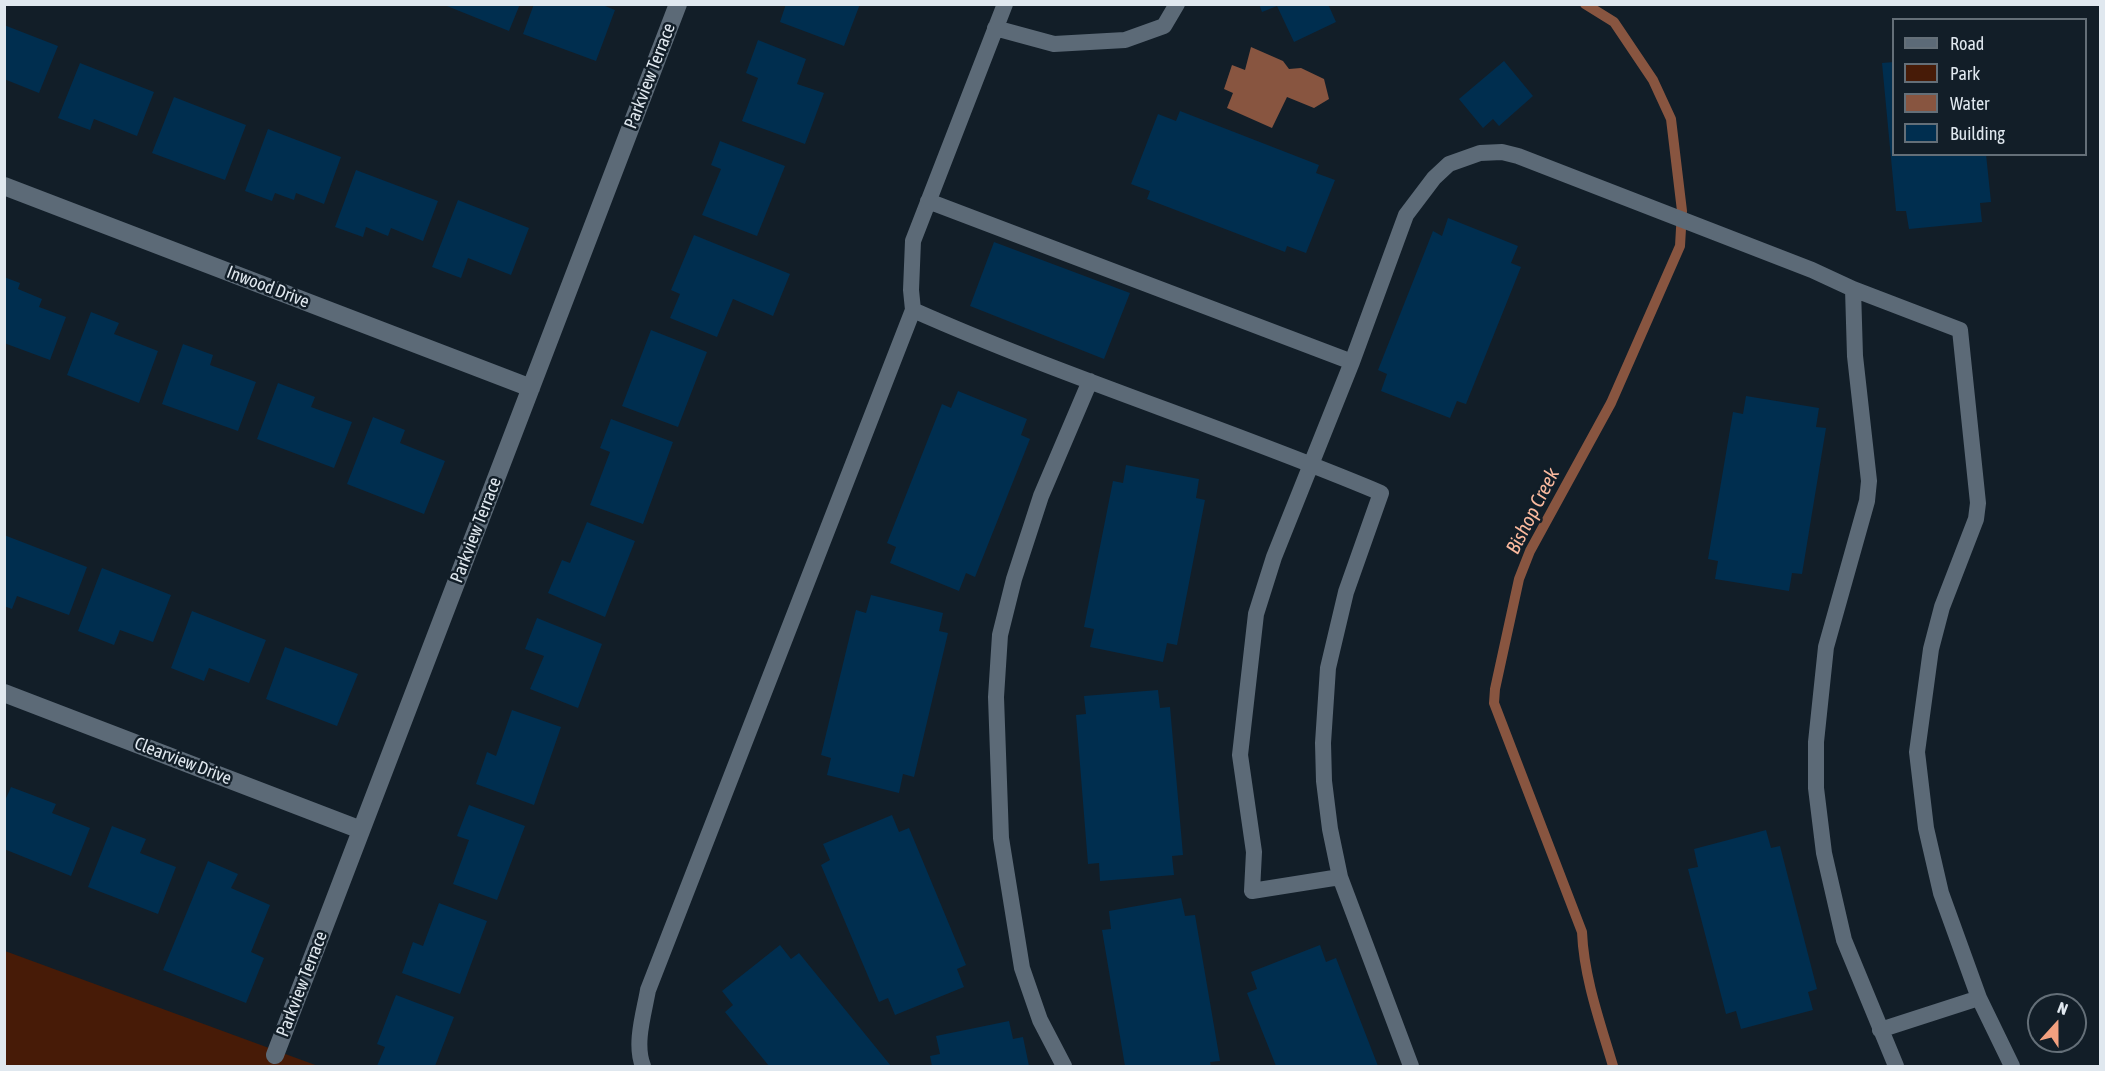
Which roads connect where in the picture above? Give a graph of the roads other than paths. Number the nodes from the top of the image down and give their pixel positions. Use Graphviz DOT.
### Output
graph roads {
  1 [pos="678,4"];
  2 [pos="1005,4"];
  3 [pos="1177,4"];
  4 [pos="995,28"];
  5 [pos="4,186"];
  6 [pos="928,201"];
  7 [pos="1853,289"];
  8 [pos="913,310"];
  9 [pos="1352,362"];
  10 [pos="1090,381"];
  11 [pos="531,387"];
  12 [pos="1310,463"];
  13 [pos="4,693"];
  14 [pos="361,830"];
  15 [pos="1340,878"];
  16 [pos="1979,998"];
  17 [pos="1881,1030"];
  18 [pos="275,1055"];
  19 [pos="643,1066"];
  20 [pos="1064,1066"];
  21 [pos="1412,1066"];
  22 [pos="1896,1066"];
  23 [pos="2012,1066"];
  1 -- 11 [label="street, Parkview Terrace"];
  2 -- 4 [label="lane"];
  3 -- 4 [label="lane"];
  4 -- 6 [label="lane"];
  5 -- 11 [label="street, Inwood Drive"];
  6 -- 8 [label="lane"];
  6 -- 9 [label="lane"];
  7 -- 9 [label="lane"];
  7 -- 16 [label="lane"];
  7 -- 17 [label="lane"];
  8 -- 10 [label="lane"];
  8 -- 19 [label="lane"];
  9 -- 12 [label="lane"];
  10 -- 12 [label="lane"];
  10 -- 20 [label="lane"];
  11 -- 14 [label="street, Parkview Terrace"];
  12 -- 15 [label="lane"];
  12 -- 15 [label="lane"];
  13 -- 14 [label="street, Clearview Drive"];
  14 -- 18 [label="street, Parkview Terrace"];
  15 -- 21 [label="lane"];
  16 -- 17 [label="lane"];
  16 -- 23 [label="lane"];
  17 -- 22 [label="lane"];
}
